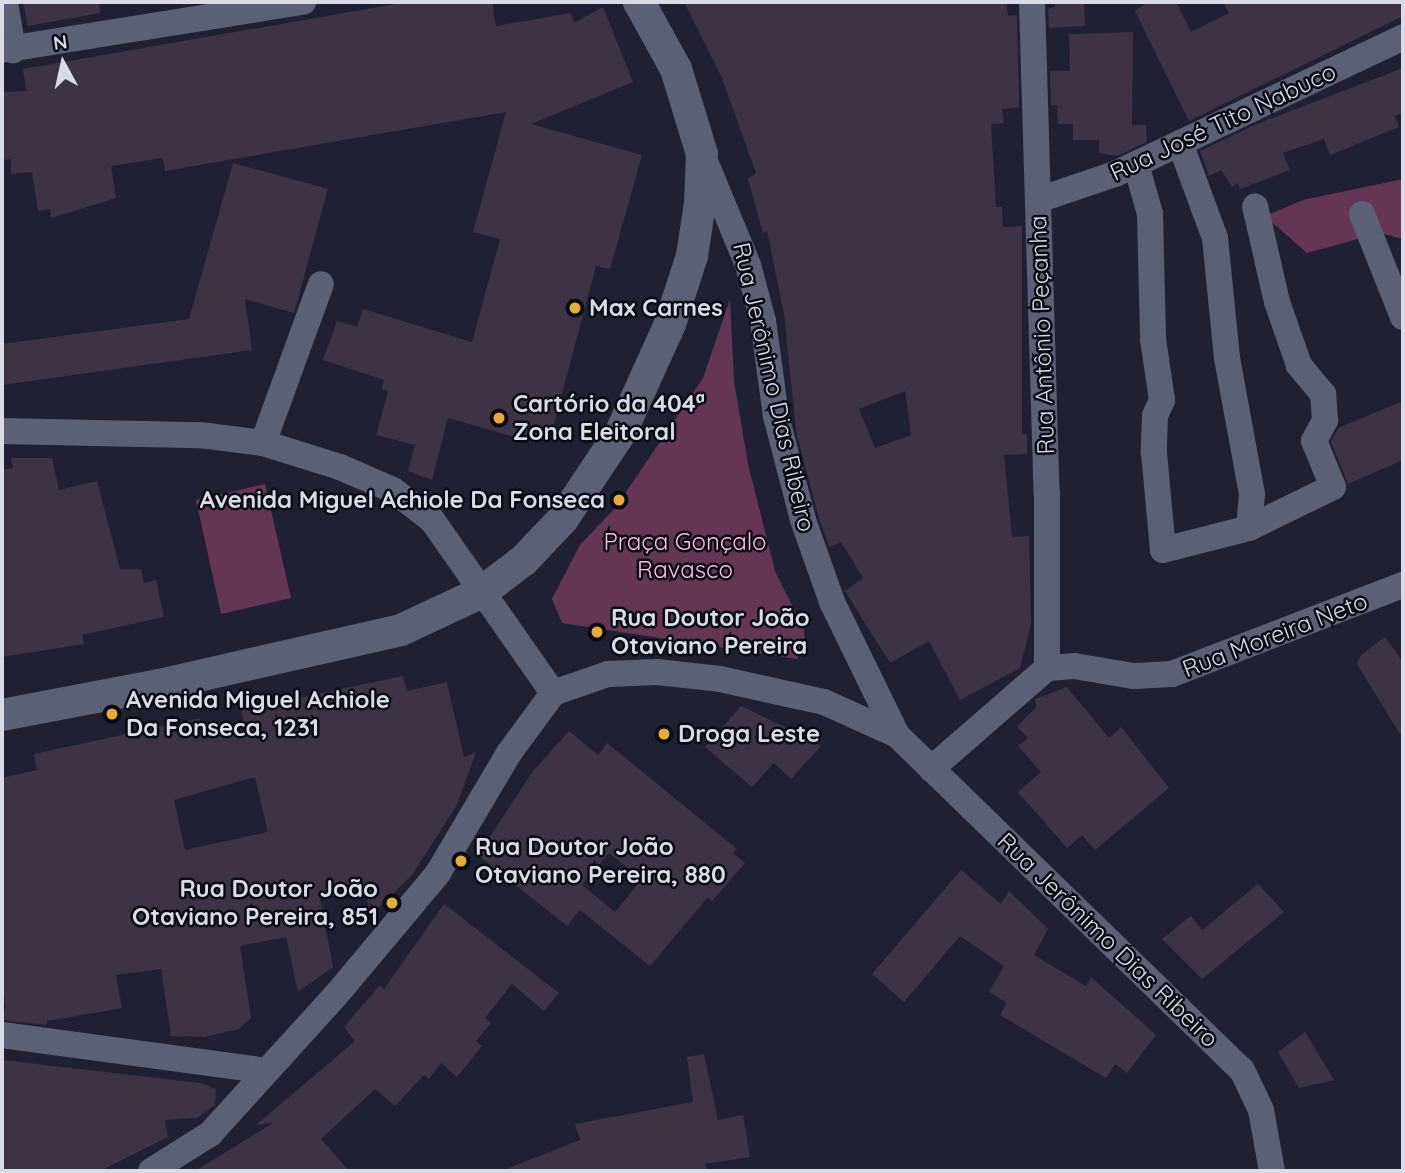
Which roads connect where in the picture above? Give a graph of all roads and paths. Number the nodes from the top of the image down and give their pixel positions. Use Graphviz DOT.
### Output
graph roads {
  1 [pos="5,2"];
  2 [pos="303,2"];
  3 [pos="639,2"];
  4 [pos="1032,2"];
  5 [pos="1403,37"];
  6 [pos="7,50"];
  7 [pos="1180,143"];
  8 [pos="702,154"];
  9 [pos="1136,164"];
  10 [pos="1038,200"];
  11 [pos="1255,206"];
  12 [pos="1362,214"];
  13 [pos="321,284"];
  14 [pos="1403,317"];
  15 [pos="2,431"];
  16 [pos="263,443"];
  17 [pos="1249,528"];
  18 [pos="1403,585"];
  19 [pos="482,592"];
  20 [pos="1047,667"];
  21 [pos="553,693"];
  22 [pos="2,715"];
  23 [pos="898,735"];
  24 [pos="931,768"];
  25 [pos="2,1035"];
  26 [pos="267,1071"];
  27 [pos="151,1171"];
  28 [pos="1272,1171"];
  1 -- 6 [label="street"];
  2 -- 6 [label="street"];
  3 -- 8 [label="street"];
  4 -- 10 [label="street, Rua Antônio Peçanha"];
  5 -- 7 [label="street, Rua José Tito Nabuco"];
  7 -- 9 [label="street, Rua José Tito Nabuco"];
  7 -- 17 [label="street"];
  8 -- 19 [label="street"];
  8 -- 23 [label="street, Rua Jerônimo Dias Ribeiro"];
  9 -- 10 [label="street, Rua José Tito Nabuco"];
  9 -- 17 [label="street"];
  10 -- 20 [label="street, Rua Antônio Peçanha"];
  11 -- 17 [label="street"];
  12 -- 14 [label="street"];
  13 -- 16 [label="street"];
  15 -- 16 [label="street"];
  16 -- 19 [label="street"];
  18 -- 20 [label="street, Rua Moreira Neto"];
  19 -- 21 [label="street"];
  19 -- 22 [label="street"];
  20 -- 24 [label="street"];
  21 -- 23 [label="street, Rua Jerônimo Dias Ribeiro"];
  21 -- 26 [label="street"];
  23 -- 24 [label="street, Rua Jerônimo Dias Ribeiro"];
  24 -- 28 [label="street, Rua Jerônimo Dias Ribeiro"];
  25 -- 26 [label="street"];
  26 -- 27 [label="street"];
}
